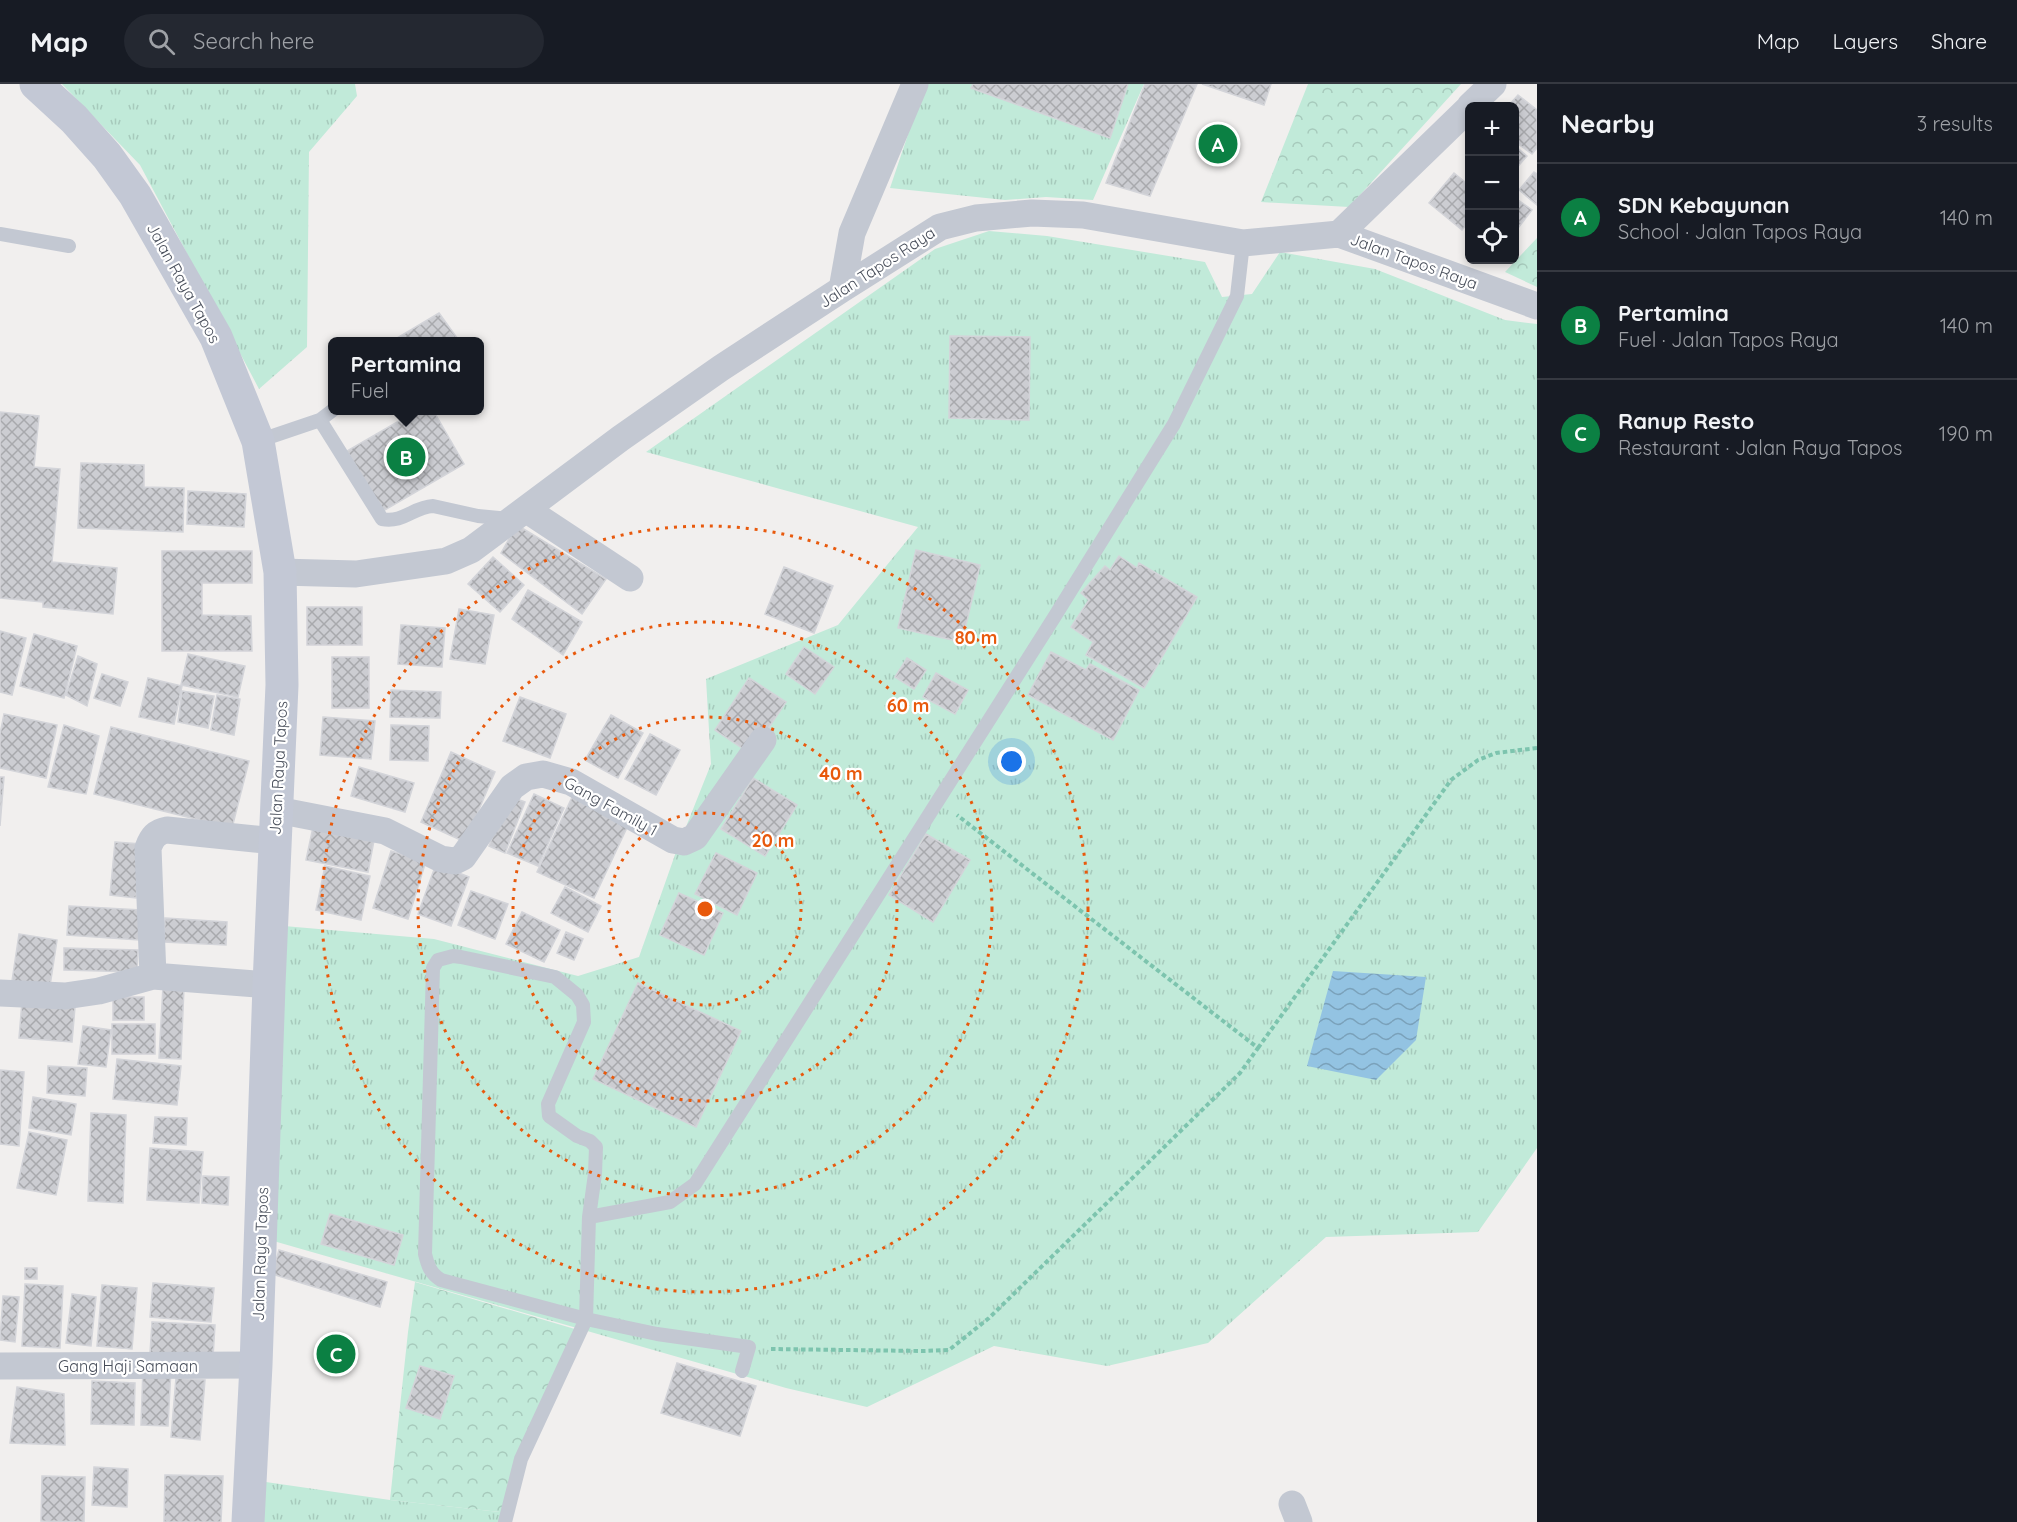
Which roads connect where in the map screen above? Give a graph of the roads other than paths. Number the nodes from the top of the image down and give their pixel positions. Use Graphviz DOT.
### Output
graph roads {
  1 [pos="36,84"];
  2 [pos="915,84"];
  3 [pos="1493,84"];
  4 [pos="1475,102"];
  5 [pos="1465,112"];
  6 [pos="0,234"];
  7 [pos="1339,234"];
  8 [pos="69,246"];
  9 [pos="1242,251"];
  10 [pos="842,288"];
  11 [pos="1537,306"];
  12 [pos="328,414"];
  13 [pos="320,420"];
  14 [pos="258,441"];
  15 [pos="519,514"];
  16 [pos="280,572"];
  17 [pos="630,578"];
  18 [pos="763,740"];
  19 [pos="276,826"];
  20 [pos="153,976"];
  21 [pos="269,985"];
  22 [pos="0,993"];
  23 [pos="589,1217"];
  24 [pos="586,1319"];
  25 [pos="256,1365"];
  26 [pos="0,1366"];
  27 [pos="742,1371"];
  28 [pos="248,1522"];
  29 [pos="505,1522"];
  1 -- 14 [label="main road, Jalan Raya Tapos"];
  2 -- 10 [label="street"];
  3 -- 4 [label="street"];
  5 -- 7 [label="street"];
  6 -- 8 [label="lane"];
  7 -- 9 [label="street, Jalan Tapos Raya"];
  7 -- 11 [label="street, Jalan Tapos Raya"];
  9 -- 10 [label="street, Jalan Tapos Raya"];
  9 -- 23 [label="lane"];
  10 -- 15 [label="street, Jalan Tapos Raya"];
  12 -- 13 [label="lane"];
  13 -- 14 [label="lane"];
  13 -- 15 [label="lane"];
  14 -- 16 [label="main road, Jalan Raya Tapos"];
  15 -- 16 [label="street, Jalan Tapos Raya"];
  15 -- 17 [label="street"];
  16 -- 19 [label="main road, Jalan Raya Tapos"];
  18 -- 19 [label="street, Gang Family 1"];
  19 -- 20 [label="street"];
  19 -- 21 [label="main road, Jalan Raya Tapos"];
  20 -- 21 [label="street"];
  20 -- 22 [label="street"];
  21 -- 25 [label="main road, Jalan Raya Tapos"];
  23 -- 24 [label="lane"];
  23 -- 24 [label="lane"];
  24 -- 27 [label="lane"];
  24 -- 29 [label="lane"];
  25 -- 26 [label="street, Gang Haji Samaan"];
  25 -- 28 [label="main road, Jalan Raya Tapos"];
}
